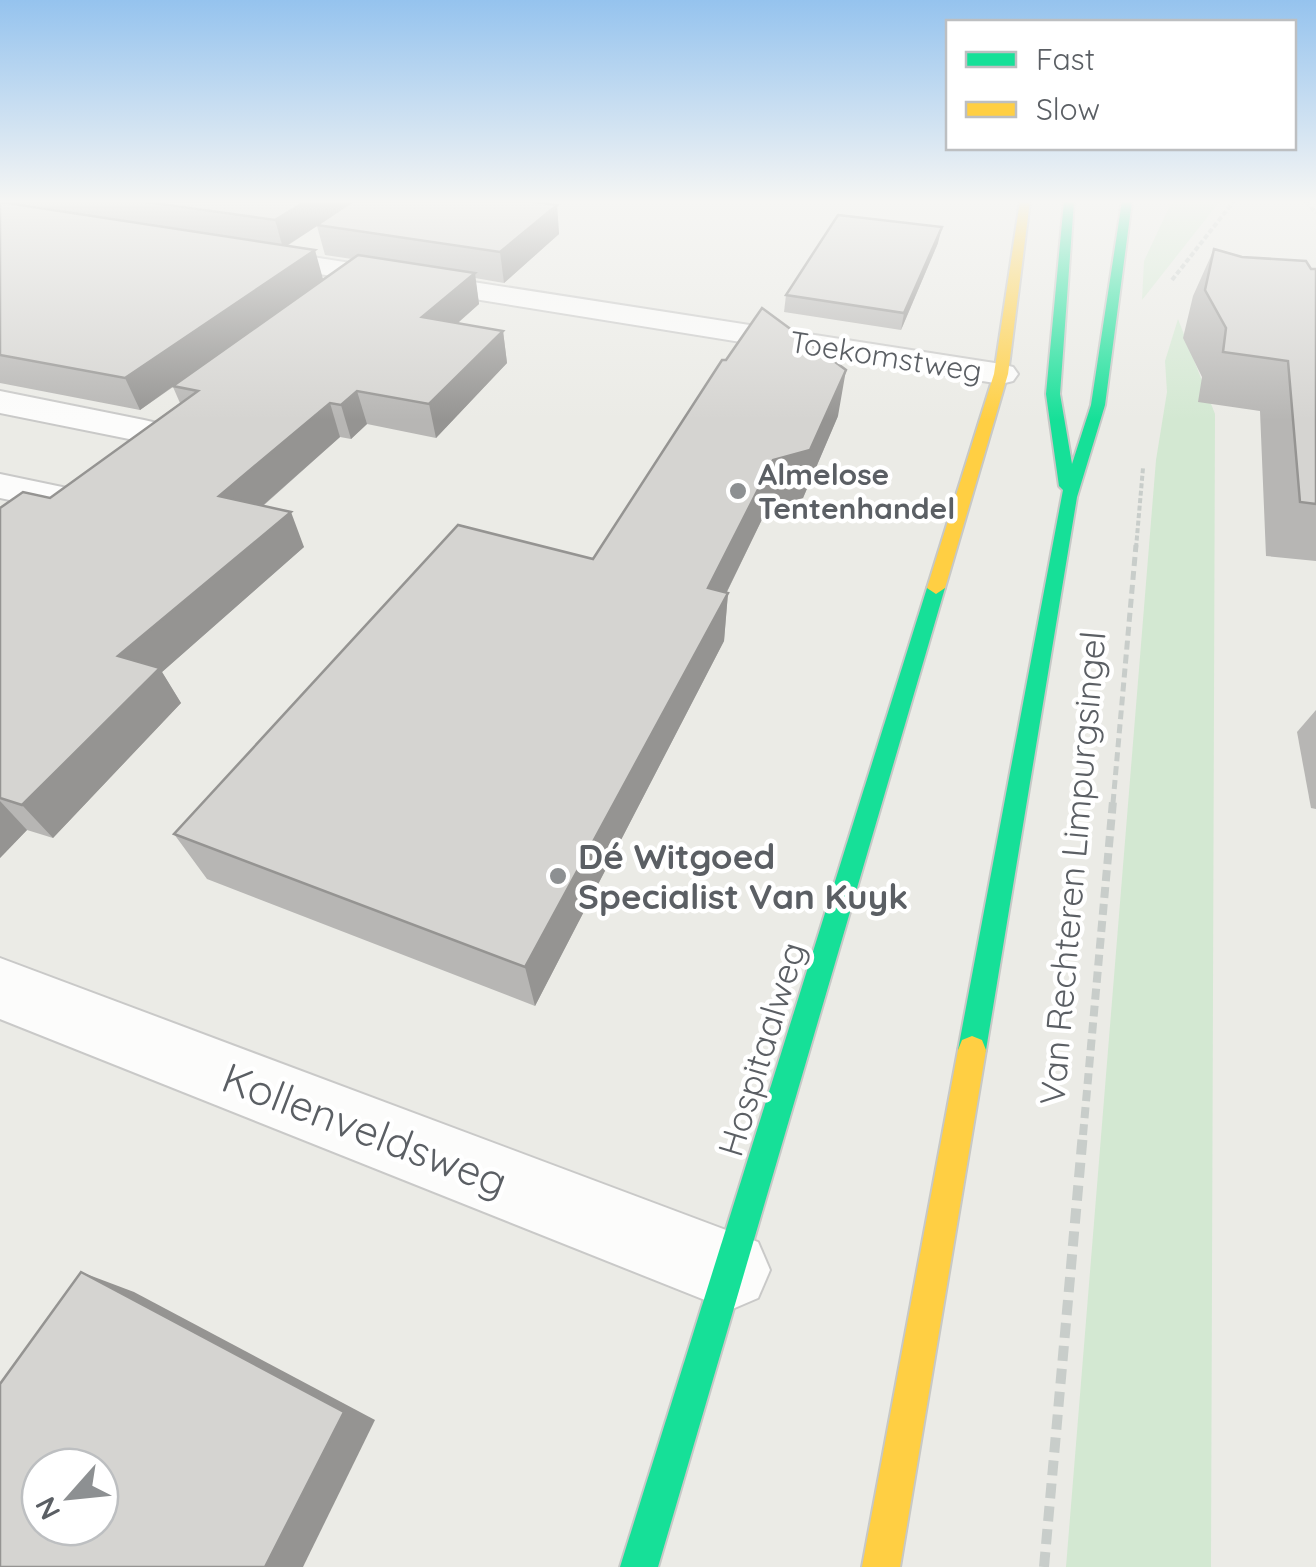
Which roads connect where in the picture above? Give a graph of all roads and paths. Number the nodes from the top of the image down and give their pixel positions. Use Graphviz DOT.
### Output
graph roads {
  1 [pos="355,274"];
  2 [pos="371,274"];
  3 [pos="1015,274"];
  4 [pos="1063,274"];
  5 [pos="1117,274"];
  6 [pos="1177,274"];
  7 [pos="1166,288"];
  8 [pos="328,295"];
  9 [pos="1001,374"];
  10 [pos="0,402"];
  11 [pos="175,408"];
  12 [pos="144,430"];
  13 [pos="114,453"];
  14 [pos="1143,466"];
  15 [pos="0,486"];
  16 [pos="1069,497"];
  17 [pos="13,526"];
  18 [pos="0,988"];
  19 [pos="730,1270"];
  20 [pos="639,1567"];
  21 [pos="881,1567"];
  22 [pos="1044,1567"];
  1 -- 8 [label="street"];
  2 -- 9 [label="street, Toekomstweg"];
  3 -- 9 [label="main road, Hospitaalweg"];
  4 -- 16 [label="main road, Van Rechteren Limpurgsingel"];
  5 -- 16 [label="main road, Van Rechteren Limpurgsingel"];
  6 -- 7 [label="path"];
  9 -- 19 [label="main road, Hospitaalweg"];
  10 -- 12 [label="street"];
  11 -- 12 [label="street"];
  12 -- 13 [label="street"];
  14 -- 22 [label="path, Van Rechteren Limpurgsingel"];
  15 -- 17 [label="street"];
  16 -- 21 [label="main road, Van Rechteren Limpurgsingel"];
  18 -- 19 [label="street, Kollenveldsweg"];
  19 -- 20 [label="main road, Hospitaalweg"];
}
